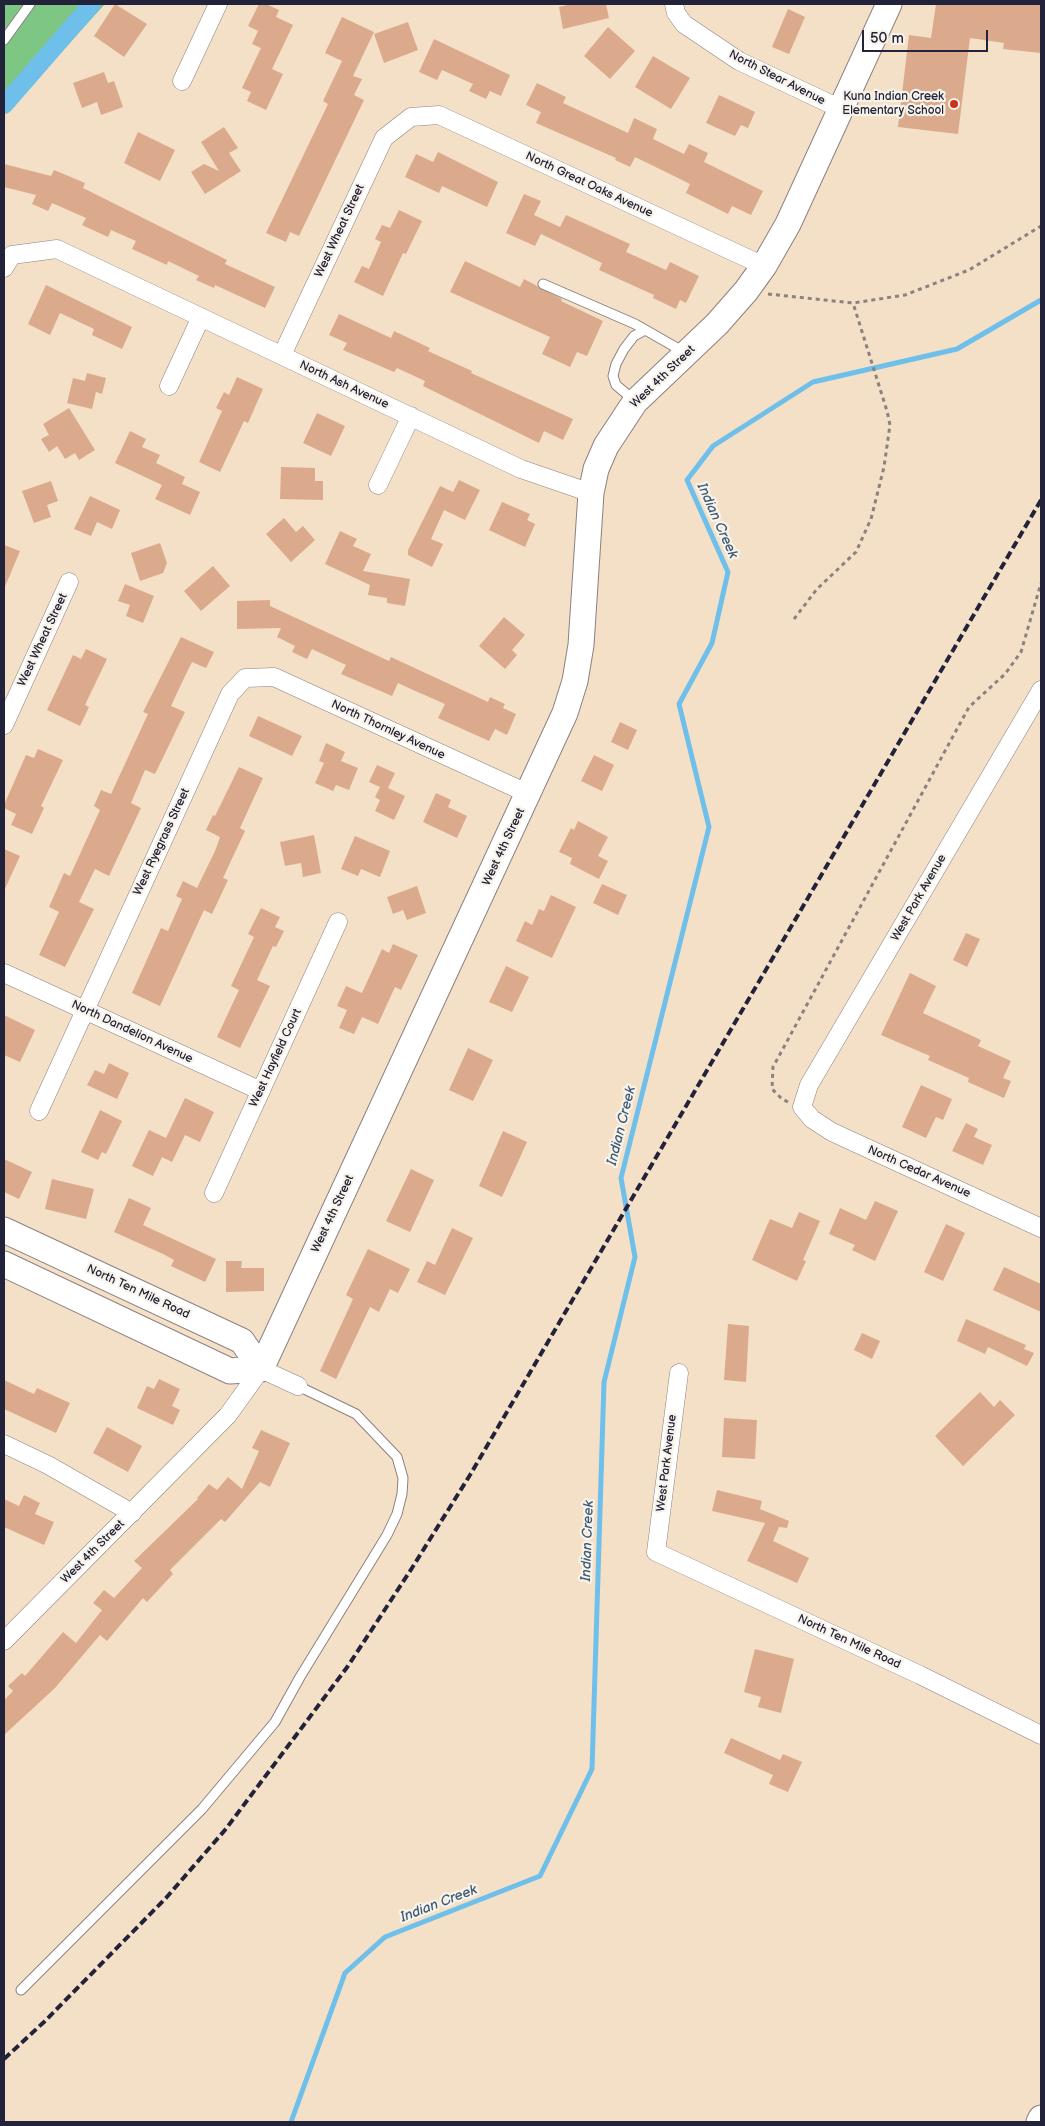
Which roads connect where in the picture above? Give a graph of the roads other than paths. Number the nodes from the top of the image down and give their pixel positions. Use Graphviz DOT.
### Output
graph roads {
  1 [pos="30,4"];
  2 [pos="218,4"];
  3 [pos="674,4"];
  4 [pos="889,4"];
  5 [pos="4,40"];
  6 [pos="182,81"];
  7 [pos="841,109"];
  8 [pos="411,117"];
  9 [pos="764,266"];
  10 [pos="4,268"];
  11 [pos="543,284"];
  12 [pos="201,317"];
  13 [pos="645,330"];
  14 [pos="687,353"];
  15 [pos="282,355"];
  16 [pos="168,386"];
  17 [pos="635,402"];
  18 [pos="410,416"];
  19 [pos="378,485"];
  20 [pos="591,494"];
  21 [pos="69,582"];
  22 [pos="245,678"];
  23 [pos="1041,690"];
  24 [pos="4,725"];
  25 [pos="528,794"];
  26 [pos="338,922"];
  27 [pos="4,973"];
  28 [pos="85,1010"];
  29 [pos="261,1091"];
  30 [pos="802,1107"];
  31 [pos="39,1111"];
  32 [pos="214,1193"];
  33 [pos="1041,1228"];
  34 [pos="4,1230"];
  35 [pos="4,1264"];
  36 [pos="261,1369"];
  37 [pos="678,1374"];
  38 [pos="298,1386"];
  39 [pos="4,1444"];
  40 [pos="132,1513"];
  41 [pos="656,1552"];
  42 [pos="4,1641"];
  43 [pos="1041,1735"];
  44 [pos="21,1990"];
  45 [pos="1041,2118"];
  46 [pos="1039,2122"];
  1 -- 5 [label="lane"];
  2 -- 6 [label="street"];
  3 -- 7 [label="street, North Stear Avenue"];
  4 -- 7 [label="main road, West 4th Street"];
  7 -- 9 [label="main road, West 4th Street"];
  8 -- 9 [label="street, North Great Oaks Avenue"];
  8 -- 15 [label="street, West Wheat Street"];
  9 -- 14 [label="main road, West 4th Street"];
  10 -- 12 [label="street, North Ash Avenue"];
  11 -- 13 [label="lane"];
  12 -- 15 [label="street, North Ash Avenue"];
  12 -- 16 [label="street"];
  13 -- 14 [label="lane"];
  13 -- 17 [label="lane"];
  14 -- 17 [label="main road, West 4th Street"];
  15 -- 18 [label="street, North Ash Avenue"];
  17 -- 20 [label="main road, West 4th Street"];
  18 -- 19 [label="street"];
  18 -- 20 [label="street, North Ash Avenue"];
  20 -- 25 [label="main road, West 4th Street"];
  21 -- 24 [label="street, West Wheat Street"];
  22 -- 25 [label="street, North Thornley Avenue"];
  22 -- 28 [label="street, West Ryegrass Street"];
  23 -- 30 [label="street, West Park Avenue"];
  25 -- 36 [label="main road, West 4th Street"];
  26 -- 29 [label="street, West Hayfield Court"];
  27 -- 28 [label="street, North Dandelion Avenue"];
  28 -- 29 [label="street, North Dandelion Avenue"];
  28 -- 31 [label="street, West Ryegrass Street"];
  29 -- 32 [label="street, West Hayfield Court"];
  30 -- 33 [label="street, North Cedar Avenue"];
  34 -- 36 [label="main road, North Ten Mile Road"];
  35 -- 36 [label="main road"];
  36 -- 38 [label="street"];
  36 -- 40 [label="street, West 4th Street"];
  37 -- 41 [label="street, West Park Avenue"];
  38 -- 44 [label="lane"];
  39 -- 40 [label="street"];
  40 -- 42 [label="street, West 4th Street"];
  41 -- 43 [label="street, North Ten Mile Road"];
  45 -- 46 [label="main road"];
}
